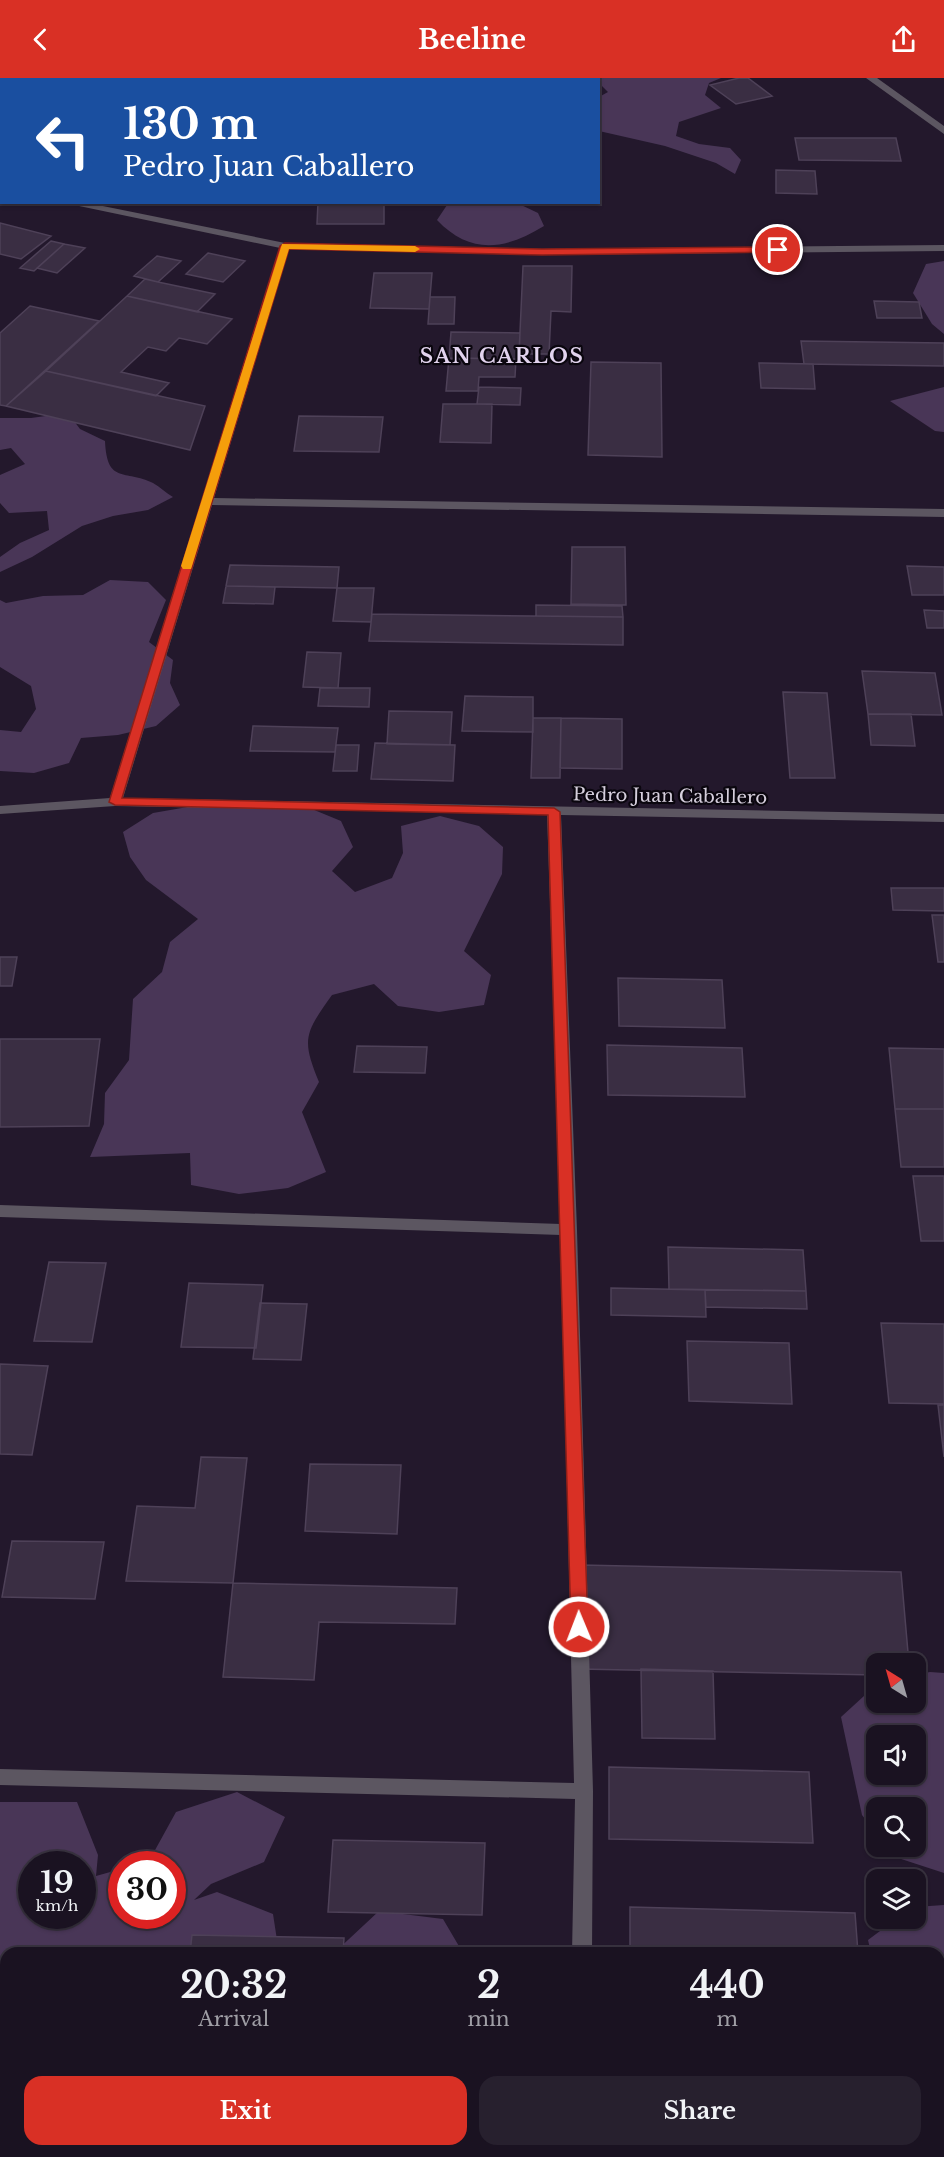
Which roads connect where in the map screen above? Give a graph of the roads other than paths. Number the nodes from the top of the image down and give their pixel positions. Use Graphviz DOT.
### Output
graph roads {
  1 [pos="872,78"];
  2 [pos="944,130"];
  3 [pos="75,204"];
  4 [pos="285,246"];
  5 [pos="944,248"];
  6 [pos="207,501"];
  7 [pos="944,513"];
  8 [pos="115,802"];
  9 [pos="0,810"];
  10 [pos="554,812"];
  11 [pos="944,819"];
  12 [pos="0,1211"];
  13 [pos="568,1230"];
  14 [pos="0,1777"];
  15 [pos="584,1791"];
  16 [pos="582,1947"];
  1 -- 2 [label="street"];
  3 -- 4 [label="street"];
  4 -- 5 [label="street"];
  4 -- 6 [label="street"];
  6 -- 7 [label="street"];
  6 -- 8 [label="street"];
  8 -- 9 [label="street, Pedro Juan Caballero"];
  8 -- 10 [label="street, Pedro Juan Caballero"];
  10 -- 11 [label="street, Pedro Juan Caballero"];
  10 -- 13 [label="street"];
  12 -- 13 [label="street"];
  13 -- 15 [label="street"];
  14 -- 15 [label="street"];
  15 -- 16 [label="street"];
}
